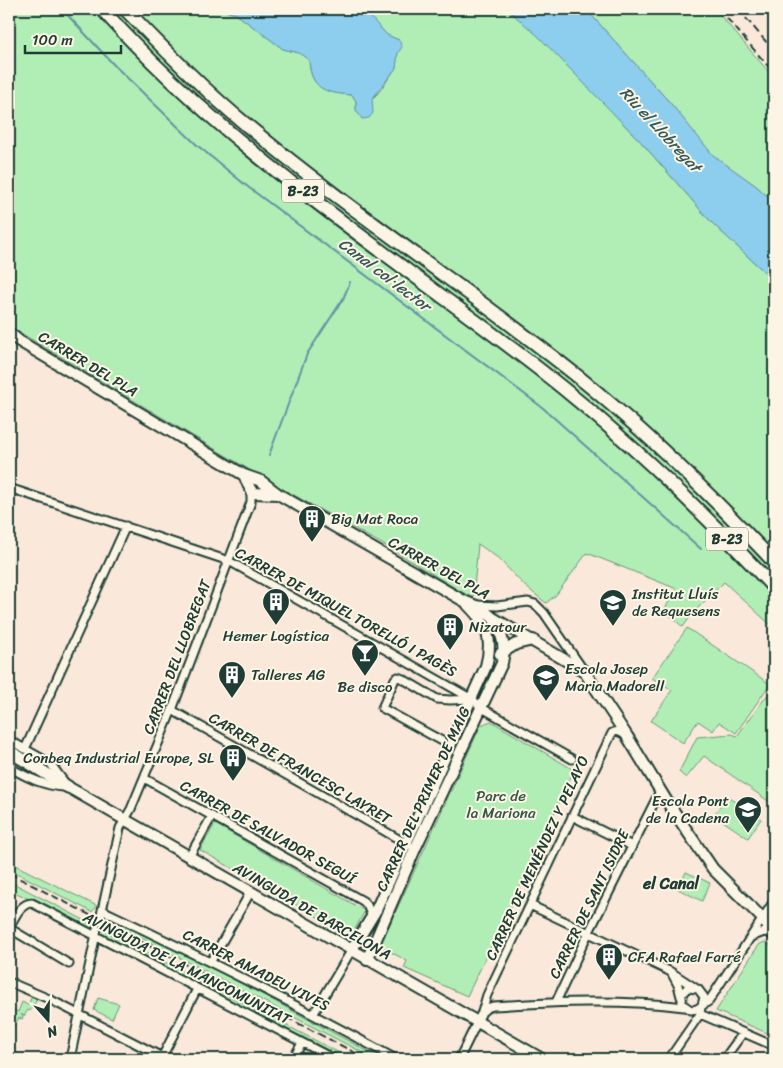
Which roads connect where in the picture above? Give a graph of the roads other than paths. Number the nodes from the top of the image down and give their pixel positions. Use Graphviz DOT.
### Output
graph roads {
  1 [pos="102,9"];
  2 [pos="125,9"];
  3 [pos="9,333"];
  4 [pos="14,341"];
  5 [pos="256,486"];
  6 [pos="9,488"];
  7 [pos="126,526"];
  8 [pos="229,560"];
  9 [pos="774,562"];
  10 [pos="774,588"];
  11 [pos="468,603"];
  12 [pos="493,618"];
  13 [pos="533,640"];
  14 [pos="504,650"];
  15 [pos="486,666"];
  16 [pos="584,671"];
  17 [pos="472,698"];
  18 [pos="482,708"];
  19 [pos="172,710"];
  20 [pos="627,736"];
  21 [pos="9,740"];
  22 [pos="442,741"];
  23 [pos="25,749"];
  24 [pos="9,751"];
  25 [pos="572,759"];
  26 [pos="37,761"];
  27 [pos="11,769"];
  28 [pos="144,778"];
  29 [pos="68,787"];
  30 [pos="660,791"];
  31 [pos="212,816"];
  32 [pos="572,816"];
  33 [pos="124,820"];
  34 [pos="632,846"];
  35 [pos="411,847"];
  36 [pos="189,858"];
  37 [pos="250,893"];
  38 [pos="774,901"];
  39 [pos="530,905"];
  40 [pos="102,912"];
  41 [pos="372,917"];
  42 [pos="762,918"];
  43 [pos="9,928"];
  44 [pos="589,932"];
  45 [pos="97,933"];
  46 [pos="774,935"];
  47 [pos="751,938"];
  48 [pos="351,951"];
  49 [pos="367,960"];
  50 [pos="211,961"];
  51 [pos="69,964"];
  52 [pos="671,972"];
  53 [pos="9,982"];
  54 [pos="696,988"];
  55 [pos="197,989"];
  56 [pos="716,990"];
  57 [pos="681,997"];
  58 [pos="556,1002"];
  59 [pos="684,1007"];
  60 [pos="701,1009"];
  61 [pos="314,1013"];
  62 [pos="80,1014"];
  63 [pos="479,1017"];
  64 [pos="743,1033"];
  65 [pos="302,1043"];
  66 [pos="774,1046"];
  67 [pos="70,1059"];
  68 [pos="163,1059"];
  69 [pos="293,1059"];
  70 [pos="334,1059"];
  71 [pos="396,1059"];
  72 [pos="459,1059"];
  73 [pos="542,1059"];
  74 [pos="669,1059"];
  75 [pos="724,1059"];
  1 -- 10 [label="highway, B-23"];
  2 -- 9 [label="highway, B-23"];
  3 -- 4 [label="street, CARRER DEL PLA"];
  4 -- 5 [label="street, CARRER DEL PLA"];
  5 -- 8 [label="street, CARRER DEL LLOBREGAT"];
  5 -- 11 [label="street, CARRER DEL PLA"];
  6 -- 7 [label="street, CARRER DE MIQUEL TORELLÓ I PAGÈS"];
  7 -- 8 [label="street, CARRER DE MIQUEL TORELLÓ I PAGÈS"];
  7 -- 23 [label="street"];
  8 -- 17 [label="street, CARRER DE MIQUEL TORELLÓ I PAGÈS"];
  8 -- 19 [label="street, CARRER DEL LLOBREGAT"];
  11 -- 12 [label="street, CARRER DEL PLA"];
  11 -- 15 [label="street, CARRER DEL PRIMER DE MAIG"];
  11 -- 16 [label="street"];
  12 -- 13 [label="street, CARRER DEL PLA"];
  12 -- 14 [label="street"];
  13 -- 14 [label="street, CARRER DEL PRIMER DE MAIG"];
  13 -- 16 [label="street, CARRER DEL PLA"];
  14 -- 15 [label="street, CARRER DEL PRIMER DE MAIG"];
  14 -- 18 [label="street, CARRER DEL PRIMER DE MAIG"];
  15 -- 17 [label="street, CARRER DEL PRIMER DE MAIG"];
  16 -- 20 [label="street"];
  17 -- 18 [label="street, CARRER DE MIQUEL TORELLÓ I PAGÈS"];
  17 -- 22 [label="street"];
  17 -- 35 [label="street, CARRER DEL PRIMER DE MAIG"];
  18 -- 25 [label="street, CARRER DE MIQUEL TORELLÓ I PAGÈS"];
  18 -- 35 [label="street, CARRER DEL PRIMER DE MAIG"];
  19 -- 28 [label="street, CARRER DEL LLOBREGAT"];
  19 -- 35 [label="street, CARRER DE FRANCESC LAYRET"];
  20 -- 30 [label="street"];
  20 -- 32 [label="street, CARRER DE MENÉNDEZ Y PELAYO"];
  21 -- 23 [label="street, AVINGUDA DE BARCELONA"];
  23 -- 26 [label="street, AVINGUDA DE BARCELONA"];
  24 -- 26 [label="main road, AVINGUDA DE BARCELONA"];
  26 -- 27 [label="street, AVINGUDA DE BARCELONA"];
  26 -- 29 [label="main road, AVINGUDA DE BARCELONA"];
  27 -- 29 [label="street, AVINGUDA DE BARCELONA"];
  28 -- 31 [label="street, CARRER DE SALVADOR SEGUÍ"];
  28 -- 33 [label="street, CARRER DEL LLOBREGAT"];
  29 -- 33 [label="street, AVINGUDA DE BARCELONA"];
  30 -- 34 [label="street, CARRER DE SANT ISIDRE"];
  30 -- 42 [label="street"];
  31 -- 36 [label="street"];
  31 -- 41 [label="street, CARRER DE SALVADOR SEGUÍ"];
  32 -- 34 [label="street"];
  32 -- 39 [label="street, CARRER DE MENÉNDEZ Y PELAYO"];
  33 -- 36 [label="street, AVINGUDA DE BARCELONA"];
  33 -- 40 [label="street, CARRER DEL LLOBREGAT"];
  34 -- 44 [label="street, CARRER DE SANT ISIDRE"];
  35 -- 41 [label="street, CARRER DEL PRIMER DE MAIG"];
  35 -- 49 [label="street, CARRER DEL PRIMER DE MAIG"];
  36 -- 37 [label="street, AVINGUDA DE BARCELONA"];
  37 -- 48 [label="street, AVINGUDA DE BARCELONA"];
  37 -- 50 [label="street"];
  38 -- 42 [label="street"];
  39 -- 44 [label="street"];
  39 -- 63 [label="street, CARRER DE MENÉNDEZ Y PELAYO"];
  40 -- 50 [label="street, CARRER AMADEU VIVES"];
  41 -- 48 [label="street, CARRER DEL PRIMER DE MAIG"];
  42 -- 46 [label="street"];
  42 -- 47 [label="street"];
  43 -- 45 [label="street, AVINGUDA DE LA MANCOMUNITAT"];
  43 -- 51 [label="street"];
  44 -- 52 [label="street"];
  44 -- 58 [label="street, CARRER DE SANT ISIDRE"];
  45 -- 55 [label="street, AVINGUDA DE LA MANCOMUNITAT"];
  45 -- 62 [label="street"];
  46 -- 47 [label="street"];
  47 -- 56 [label="street"];
  48 -- 49 [label="street, AVINGUDA DE BARCELONA"];
  48 -- 61 [label="street"];
  49 -- 63 [label="street, AVINGUDA DE BARCELONA"];
  50 -- 61 [label="street, CARRER AMADEU VIVES"];
  52 -- 54 [label="street"];
  52 -- 57 [label="street"];
  53 -- 62 [label="street"];
  54 -- 56 [label="street"];
  54 -- 57 [label="street"];
  54 -- 60 [label="street"];
  55 -- 65 [label="street, AVINGUDA DE LA MANCOMUNITAT"];
  55 -- 68 [label="street"];
  56 -- 60 [label="street"];
  57 -- 59 [label="street"];
  58 -- 59 [label="street"];
  58 -- 63 [label="street"];
  59 -- 60 [label="street"];
  60 -- 64 [label="street"];
  60 -- 74 [label="street"];
  61 -- 71 [label="street, CARRER AMADEU VIVES"];
  62 -- 67 [label="street"];
  62 -- 68 [label="street"];
  63 -- 72 [label="street, CARRER DE MENÉNDEZ Y PELAYO"];
  63 -- 73 [label="street, AVINGUDA DE BARCELONA"];
  64 -- 66 [label="street"];
  64 -- 75 [label="street"];
  65 -- 69 [label="street"];
  65 -- 70 [label="street, AVINGUDA DE LA MANCOMUNITAT"];
}
